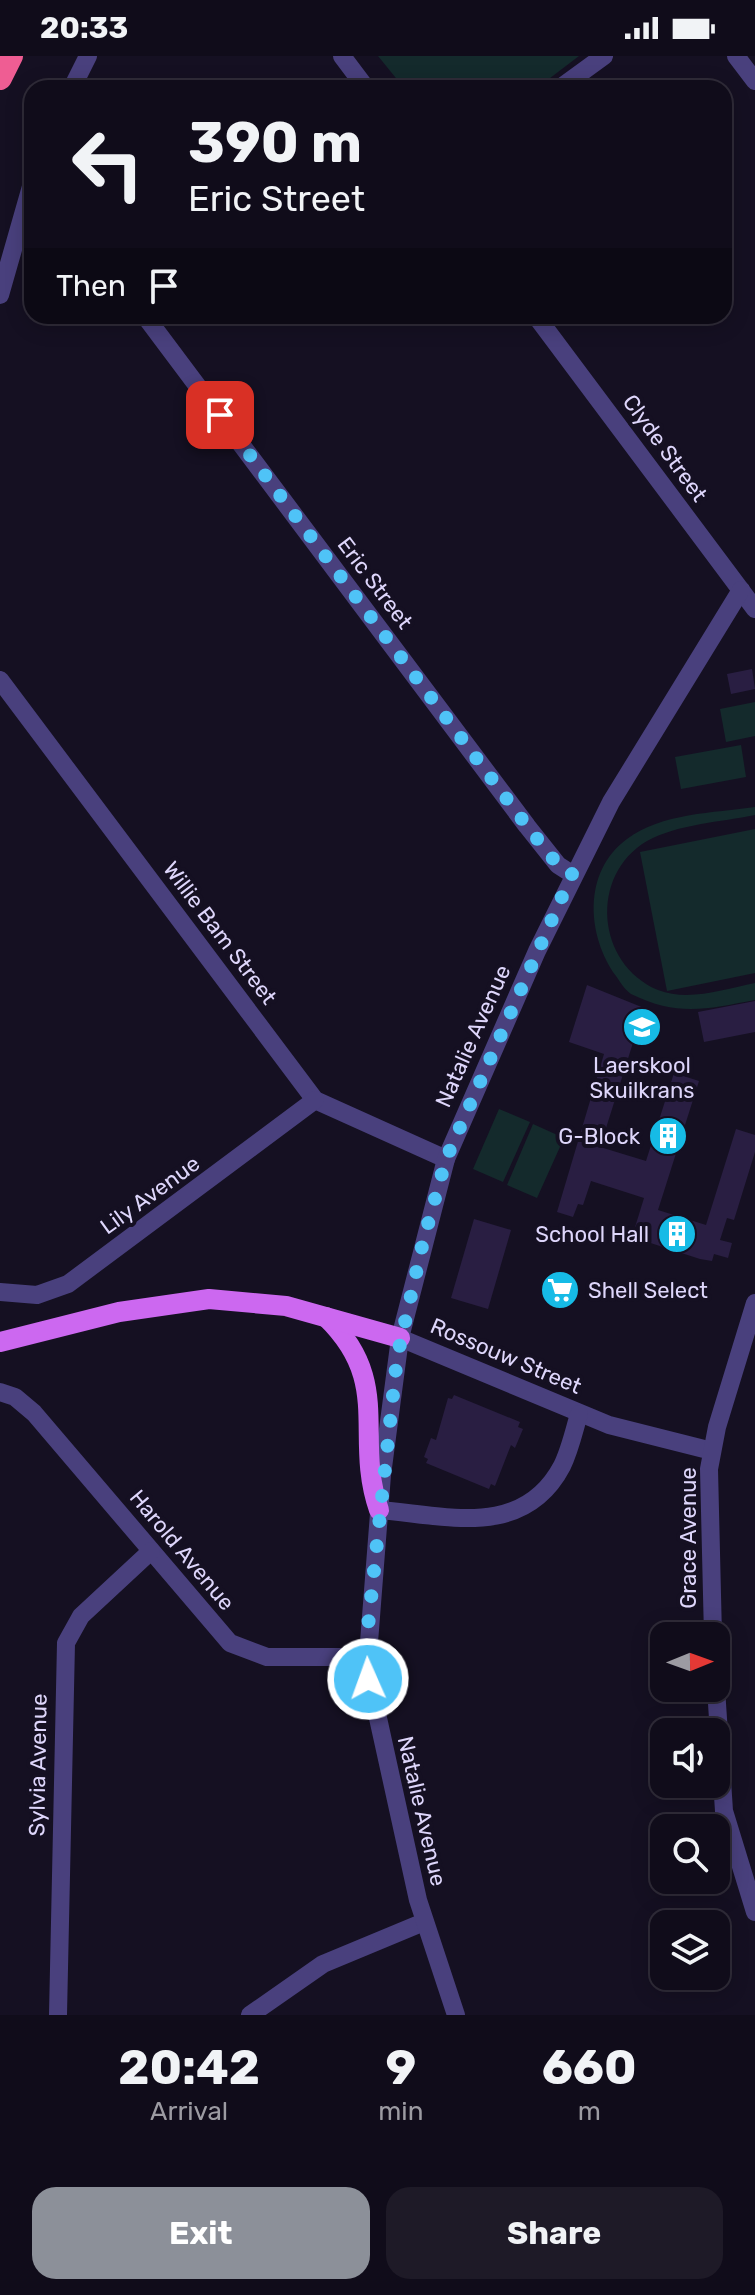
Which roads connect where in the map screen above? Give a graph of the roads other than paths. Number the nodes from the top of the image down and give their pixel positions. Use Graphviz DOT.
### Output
graph roads {
  1 [pos="11,56"];
  2 [pos="88,56"];
  3 [pos="342,56"];
  4 [pos="604,56"];
  5 [pos="736,56"];
  6 [pos="0,78"];
  7 [pos="76,80"];
  8 [pos="360,80"];
  9 [pos="571,80"];
  10 [pos="755,81"];
  11 [pos="24,211"];
  12 [pos="0,295"];
  13 [pos="151,324"];
  14 [pos="542,324"];
  15 [pos="741,590"];
  16 [pos="755,609"];
  17 [pos="0,680"];
  18 [pos="572,874"];
  19 [pos="315,1100"];
  20 [pos="446,1159"];
  21 [pos="0,1292"];
  22 [pos="755,1303"];
  23 [pos="325,1317"];
  24 [pos="0,1329"];
  25 [pos="44,1329"];
  26 [pos="400,1338"];
  27 [pos="0,1342"];
  28 [pos="0,1392"];
  29 [pos="579,1414"];
  30 [pos="712,1451"];
  31 [pos="379,1510"];
  32 [pos="151,1551"];
  33 [pos="712,1622"];
  34 [pos="366,1657"];
  35 [pos="717,1702"];
  36 [pos="755,1912"];
  37 [pos="424,1922"];
  38 [pos="58,2015"];
  39 [pos="250,2015"];
  40 [pos="456,2015"];
  1 -- 6 [label="highway"];
  2 -- 7 [label="street"];
  3 -- 8 [label="street"];
  4 -- 9 [label="street"];
  5 -- 10 [label="street"];
  11 -- 12 [label="street"];
  13 -- 18 [label="street, Eric Street"];
  14 -- 15 [label="street, Clyde Street"];
  15 -- 16 [label="street, Clyde Street"];
  15 -- 18 [label="street, Natalie Avenue"];
  17 -- 19 [label="street, Willie Bam Street"];
  18 -- 20 [label="street, Natalie Avenue"];
  19 -- 20 [label="street, Willie Bam Street"];
  19 -- 21 [label="street, Lily Avenue"];
  20 -- 26 [label="street, Natalie Avenue"];
  22 -- 30 [label="street, Grace Avenue"];
  23 -- 25 [label="main road, Rossouw Street"];
  23 -- 26 [label="main road, Rossouw Street"];
  23 -- 31 [label="main road"];
  24 -- 25 [label="main road, Rossouw Street"];
  25 -- 27 [label="main road, Rossouw Street"];
  26 -- 29 [label="street, Rossouw Street"];
  26 -- 31 [label="street, Natalie Avenue"];
  28 -- 32 [label="street, Harold Avenue"];
  29 -- 30 [label="street, Rossouw Street"];
  29 -- 31 [label="street"];
  30 -- 33 [label="street, Grace Avenue"];
  31 -- 34 [label="street, Natalie Avenue"];
  32 -- 34 [label="street, Harold Avenue"];
  32 -- 38 [label="street, Sylvia Avenue"];
  34 -- 37 [label="street, Natalie Avenue"];
  35 -- 36 [label="street"];
  37 -- 39 [label="street"];
  37 -- 40 [label="street, Natalie Avenue"];
}
